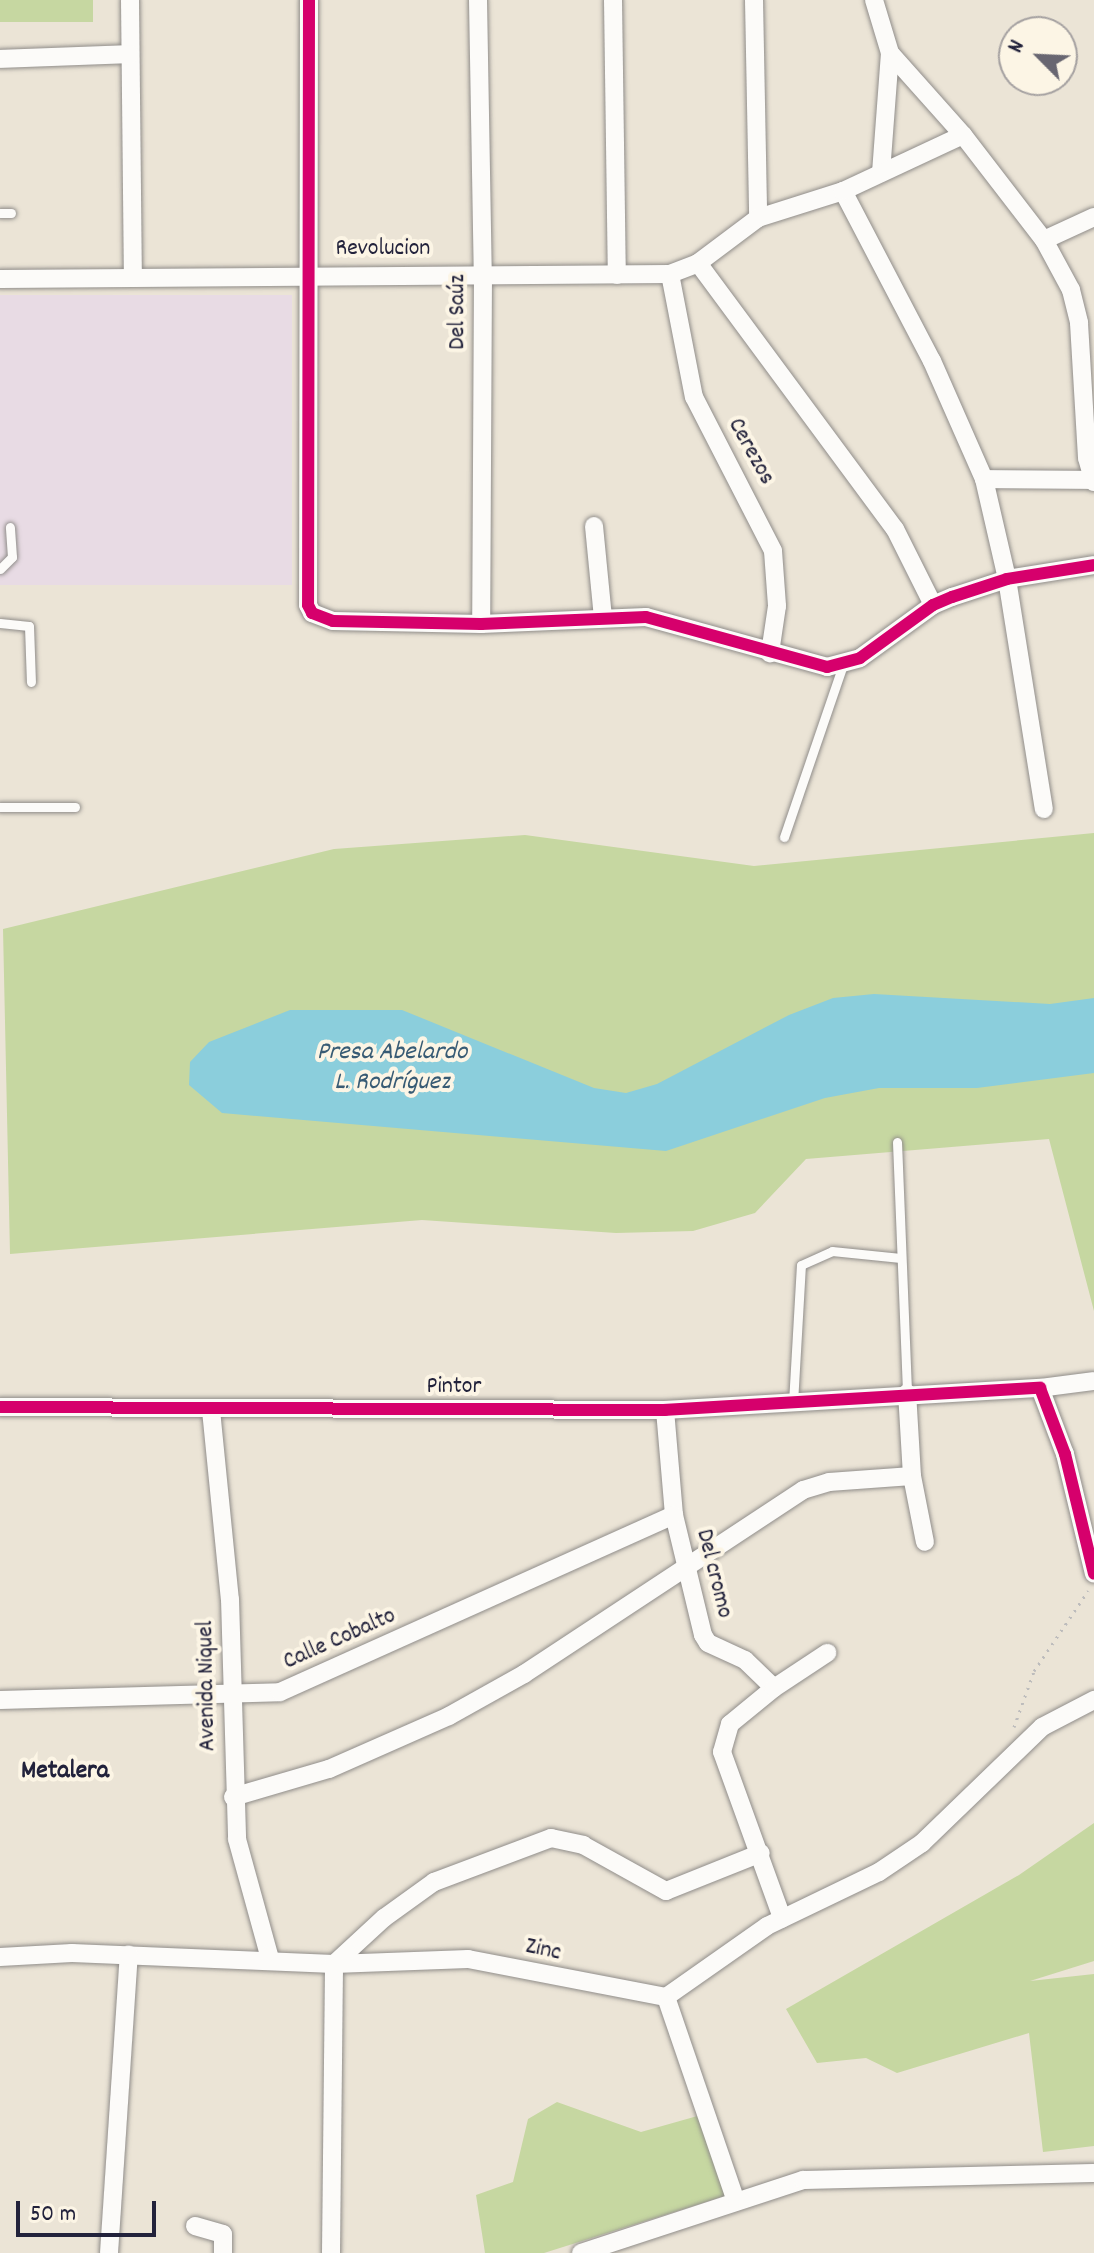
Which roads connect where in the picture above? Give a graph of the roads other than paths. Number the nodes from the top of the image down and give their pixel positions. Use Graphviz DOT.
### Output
graph roads {
  1 [pos="130,0"];
  2 [pos="309,0"];
  3 [pos="478,0"];
  4 [pos="613,0"];
  5 [pos="754,0"];
  6 [pos="874,0"];
  7 [pos="890,53"];
  8 [pos="130,54"];
  9 [pos="0,59"];
  10 [pos="963,135"];
  11 [pos="881,172"];
  12 [pos="843,191"];
  13 [pos="0,213"];
  14 [pos="11,213"];
  15 [pos="1094,217"];
  16 [pos="758,218"];
  17 [pos="1044,240"];
  18 [pos="698,263"];
  19 [pos="306,274"];
  20 [pos="483,274"];
  21 [pos="670,274"];
  22 [pos="617,275"];
  23 [pos="133,277"];
  24 [pos="0,279"];
  25 [pos="984,479"];
  26 [pos="1094,481"];
  27 [pos="594,526"];
  28 [pos="10,527"];
  29 [pos="1094,565"];
  30 [pos="0,569"];
  31 [pos="1007,579"];
  32 [pos="933,605"];
  33 [pos="603,617"];
  34 [pos="0,623"];
  35 [pos="481,624"];
  36 [pos="770,653"];
  37 [pos="843,665"];
  38 [pos="31,682"];
  39 [pos="0,807"];
  40 [pos="75,807"];
  41 [pos="1044,809"];
  42 [pos="784,837"];
  43 [pos="897,1142"];
  44 [pos="901,1258"];
  45 [pos="1094,1381"];
  46 [pos="1040,1388"];
  47 [pos="907,1393"];
  48 [pos="793,1403"];
  49 [pos="0,1407"];
  50 [pos="211,1410"];
  51 [pos="665,1410"];
  52 [pos="912,1476"];
  53 [pos="674,1515"];
  54 [pos="925,1542"];
  55 [pos="684,1569"];
  56 [pos="1094,1574"];
  57 [pos="827,1653"];
  58 [pos="774,1688"];
  59 [pos="233,1695"];
  60 [pos="0,1700"];
  61 [pos="1094,1700"];
  62 [pos="233,1797"];
  63 [pos="761,1853"];
  64 [pos="782,1918"];
  65 [pos="129,1955"];
  66 [pos="0,1957"];
  67 [pos="270,1959"];
  68 [pos="334,1964"];
  69 [pos="666,1997"];
  70 [pos="1094,2173"];
  71 [pos="736,2201"];
  72 [pos="195,2226"];
  73 [pos="109,2253"];
  74 [pos="223,2253"];
  75 [pos="331,2253"];
  76 [pos="581,2253"];
  1 -- 8 [label="street"];
  2 -- 19 [label="street"];
  3 -- 20 [label="street, Del Saúz"];
  4 -- 22 [label="street"];
  5 -- 16 [label="street"];
  6 -- 7 [label="street"];
  7 -- 10 [label="street"];
  7 -- 11 [label="street"];
  8 -- 9 [label="street"];
  8 -- 23 [label="street"];
  10 -- 11 [label="street"];
  10 -- 17 [label="street"];
  11 -- 12 [label="street"];
  12 -- 16 [label="street"];
  12 -- 25 [label="street"];
  13 -- 14 [label="lane"];
  15 -- 17 [label="street"];
  16 -- 18 [label="street"];
  17 -- 26 [label="street"];
  18 -- 21 [label="street"];
  18 -- 32 [label="street"];
  19 -- 20 [label="street, Revolucion"];
  19 -- 23 [label="street, Revolucion"];
  19 -- 35 [label="street"];
  20 -- 22 [label="street, Revolucion"];
  20 -- 35 [label="street, Del Saúz"];
  21 -- 22 [label="street, Revolucion"];
  21 -- 36 [label="street, Cerezos"];
  23 -- 24 [label="street, Revolucion"];
  25 -- 26 [label="street"];
  25 -- 31 [label="street"];
  27 -- 33 [label="street"];
  28 -- 30 [label="lane"];
  29 -- 31 [label="street"];
  31 -- 32 [label="street"];
  31 -- 41 [label="street"];
  32 -- 37 [label="street"];
  33 -- 35 [label="street"];
  33 -- 36 [label="street"];
  34 -- 38 [label="lane"];
  36 -- 37 [label="street"];
  37 -- 42 [label="lane"];
  39 -- 40 [label="lane"];
  43 -- 44 [label="lane"];
  44 -- 47 [label="lane"];
  44 -- 48 [label="lane"];
  45 -- 46 [label="street, Pintor"];
  46 -- 47 [label="street, Pintor"];
  46 -- 56 [label="street"];
  47 -- 48 [label="street, Pintor"];
  47 -- 52 [label="street"];
  48 -- 51 [label="street, Pintor"];
  49 -- 50 [label="street, Pintor"];
  50 -- 51 [label="street, Pintor"];
  50 -- 59 [label="street, Avenida Niquel"];
  51 -- 53 [label="street, Del cromo"];
  52 -- 54 [label="street"];
  52 -- 55 [label="street"];
  53 -- 55 [label="street, Del cromo"];
  53 -- 59 [label="street, Calle Cobalto"];
  55 -- 58 [label="street, Del cromo"];
  55 -- 62 [label="street"];
  57 -- 58 [label="street"];
  58 -- 63 [label="street"];
  59 -- 60 [label="street, Calle Cobalto"];
  59 -- 62 [label="street, Avenida Niquel"];
  61 -- 64 [label="street"];
  62 -- 67 [label="street, Avenida Niquel"];
  63 -- 64 [label="street"];
  63 -- 68 [label="street"];
  64 -- 69 [label="street"];
  65 -- 66 [label="street, Zinc"];
  65 -- 67 [label="street, Zinc"];
  65 -- 73 [label="street"];
  67 -- 68 [label="street, Zinc"];
  68 -- 69 [label="street, Zinc"];
  68 -- 75 [label="street"];
  69 -- 71 [label="street"];
  70 -- 71 [label="street"];
  71 -- 76 [label="street"];
  72 -- 74 [label="street"];
}
